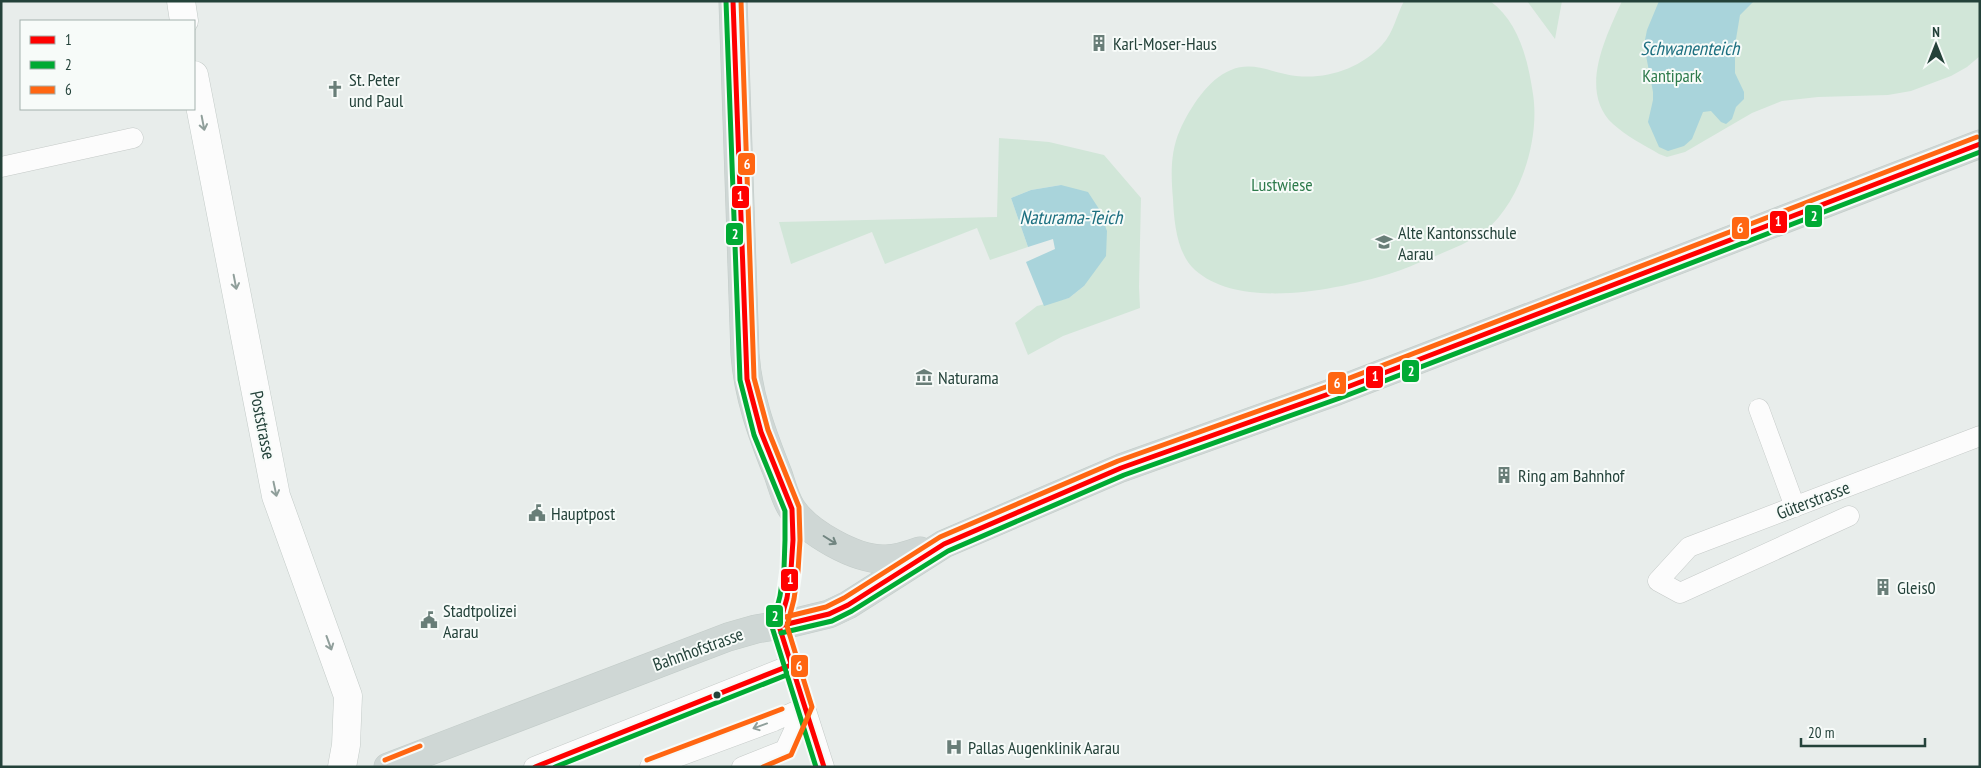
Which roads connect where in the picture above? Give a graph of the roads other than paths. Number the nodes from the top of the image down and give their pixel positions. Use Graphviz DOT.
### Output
graph roads {
  1 [pos="181,1"];
  2 [pos="734,1"];
  3 [pos="184,20"];
  4 [pos="195,80"];
  5 [pos="133,138"];
  6 [pos="1980,144"];
  7 [pos="1,167"];
  8 [pos="1759,409"];
  9 [pos="1980,436"];
  10 [pos="1795,507"];
  11 [pos="792,510"];
  12 [pos="1850,516"];
  13 [pos="944,544"];
  14 [pos="779,626"];
  15 [pos="791,665"];
  16 [pos="805,707"];
  17 [pos="426,760"];
  18 [pos="342,767"];
  19 [pos="388,767"];
  20 [pos="534,767"];
  21 [pos="650,767"];
  22 [pos="742,767"];
  23 [pos="824,767"];
  1 -- 3 [label="main road"];
  2 -- 11 [label="main road"];
  4 -- 18 [label="main road, Poststrasse, one-way"];
  5 -- 7 [label="lane"];
  6 -- 13 [label="main road, Bahnhofstrasse"];
  8 -- 10 [label="lane"];
  9 -- 10 [label="lane, Güterstrasse"];
  10 -- 12 [label="lane, Güterstrasse"];
  11 -- 13 [label="main road, one-way"];
  11 -- 14 [label="lane"];
  13 -- 14 [label="main road, Bahnhofstrasse"];
  14 -- 15 [label="lane"];
  14 -- 17 [label="main road, Bahnhofstrasse"];
  15 -- 16 [label="lane"];
  15 -- 20 [label="lane"];
  16 -- 21 [label="lane, one-way"];
  16 -- 22 [label="lane"];
  16 -- 23 [label="lane"];
  17 -- 19 [label="main road, Bahnhofstrasse"];
}
